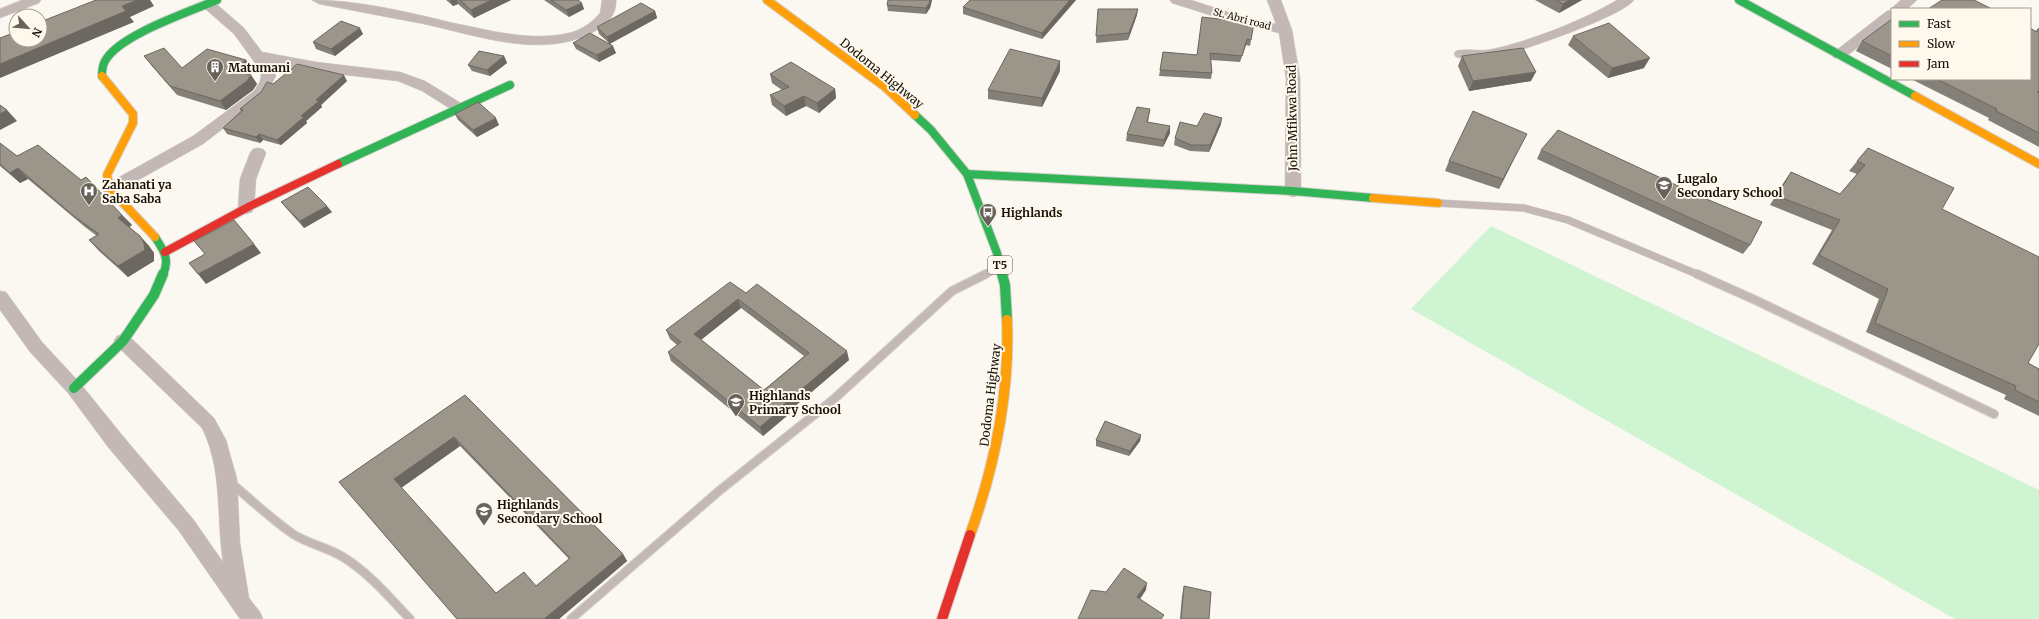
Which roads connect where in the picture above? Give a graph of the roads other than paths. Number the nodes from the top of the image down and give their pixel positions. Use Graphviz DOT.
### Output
graph roads {
  1 [pos="34,0"];
  2 [pos="319,0"];
  3 [pos="609,0"];
  4 [pos="767,0"];
  5 [pos="1177,0"];
  6 [pos="1274,0"];
  7 [pos="1627,0"];
  8 [pos="1738,0"];
  9 [pos="1910,0"];
  10 [pos="212,2"];
  11 [pos="1899,8"];
  12 [pos="0,14"];
  13 [pos="1891,15"];
  14 [pos="1285,30"];
  15 [pos="1460,54"];
  16 [pos="1839,54"];
  17 [pos="256,55"];
  18 [pos="510,85"];
  19 [pos="459,108"];
  20 [pos="258,153"];
  21 [pos="2039,164"];
  22 [pos="967,174"];
  23 [pos="110,189"];
  24 [pos="1293,191"];
  25 [pos="1438,203"];
  26 [pos="246,208"];
  27 [pos="165,252"];
  28 [pos="1000,267"];
  29 [pos="0,297"];
  30 [pos="123,341"];
  31 [pos="74,388"];
  32 [pos="1994,414"];
  33 [pos="227,479"];
  34 [pos="240,603"];
  35 [pos="253,619"];
  36 [pos="410,619"];
  37 [pos="571,619"];
  38 [pos="942,619"];
  1 -- 12 [label="street"];
  2 -- 3 [label="street"];
  4 -- 22 [label="main road, Dodoma Highway / T5"];
  5 -- 14 [label="street, St. Abri road"];
  6 -- 14 [label="street, John Mfikwa Road"];
  7 -- 15 [label="street"];
  8 -- 16 [label="main road"];
  9 -- 11 [label="street"];
  10 -- 17 [label="street"];
  10 -- 23 [label="main road"];
  13 -- 16 [label="street"];
  14 -- 24 [label="street, John Mfikwa Road"];
  16 -- 21 [label="main road"];
  17 -- 19 [label="street"];
  17 -- 23 [label="street"];
  18 -- 19 [label="main road"];
  19 -- 26 [label="main road"];
  20 -- 26 [label="street"];
  22 -- 24 [label="main road"];
  22 -- 28 [label="main road, Dodoma Highway / T5"];
  23 -- 27 [label="main road"];
  24 -- 25 [label="main road"];
  25 -- 32 [label="lane"];
  26 -- 27 [label="main road"];
  27 -- 30 [label="main road"];
  28 -- 37 [label="lane"];
  28 -- 38 [label="main road, Dodoma Highway / T5"];
  29 -- 31 [label="street"];
  30 -- 31 [label="main road"];
  30 -- 33 [label="street"];
  31 -- 34 [label="street"];
  33 -- 34 [label="street"];
  33 -- 36 [label="lane"];
  34 -- 35 [label="street"];
}
